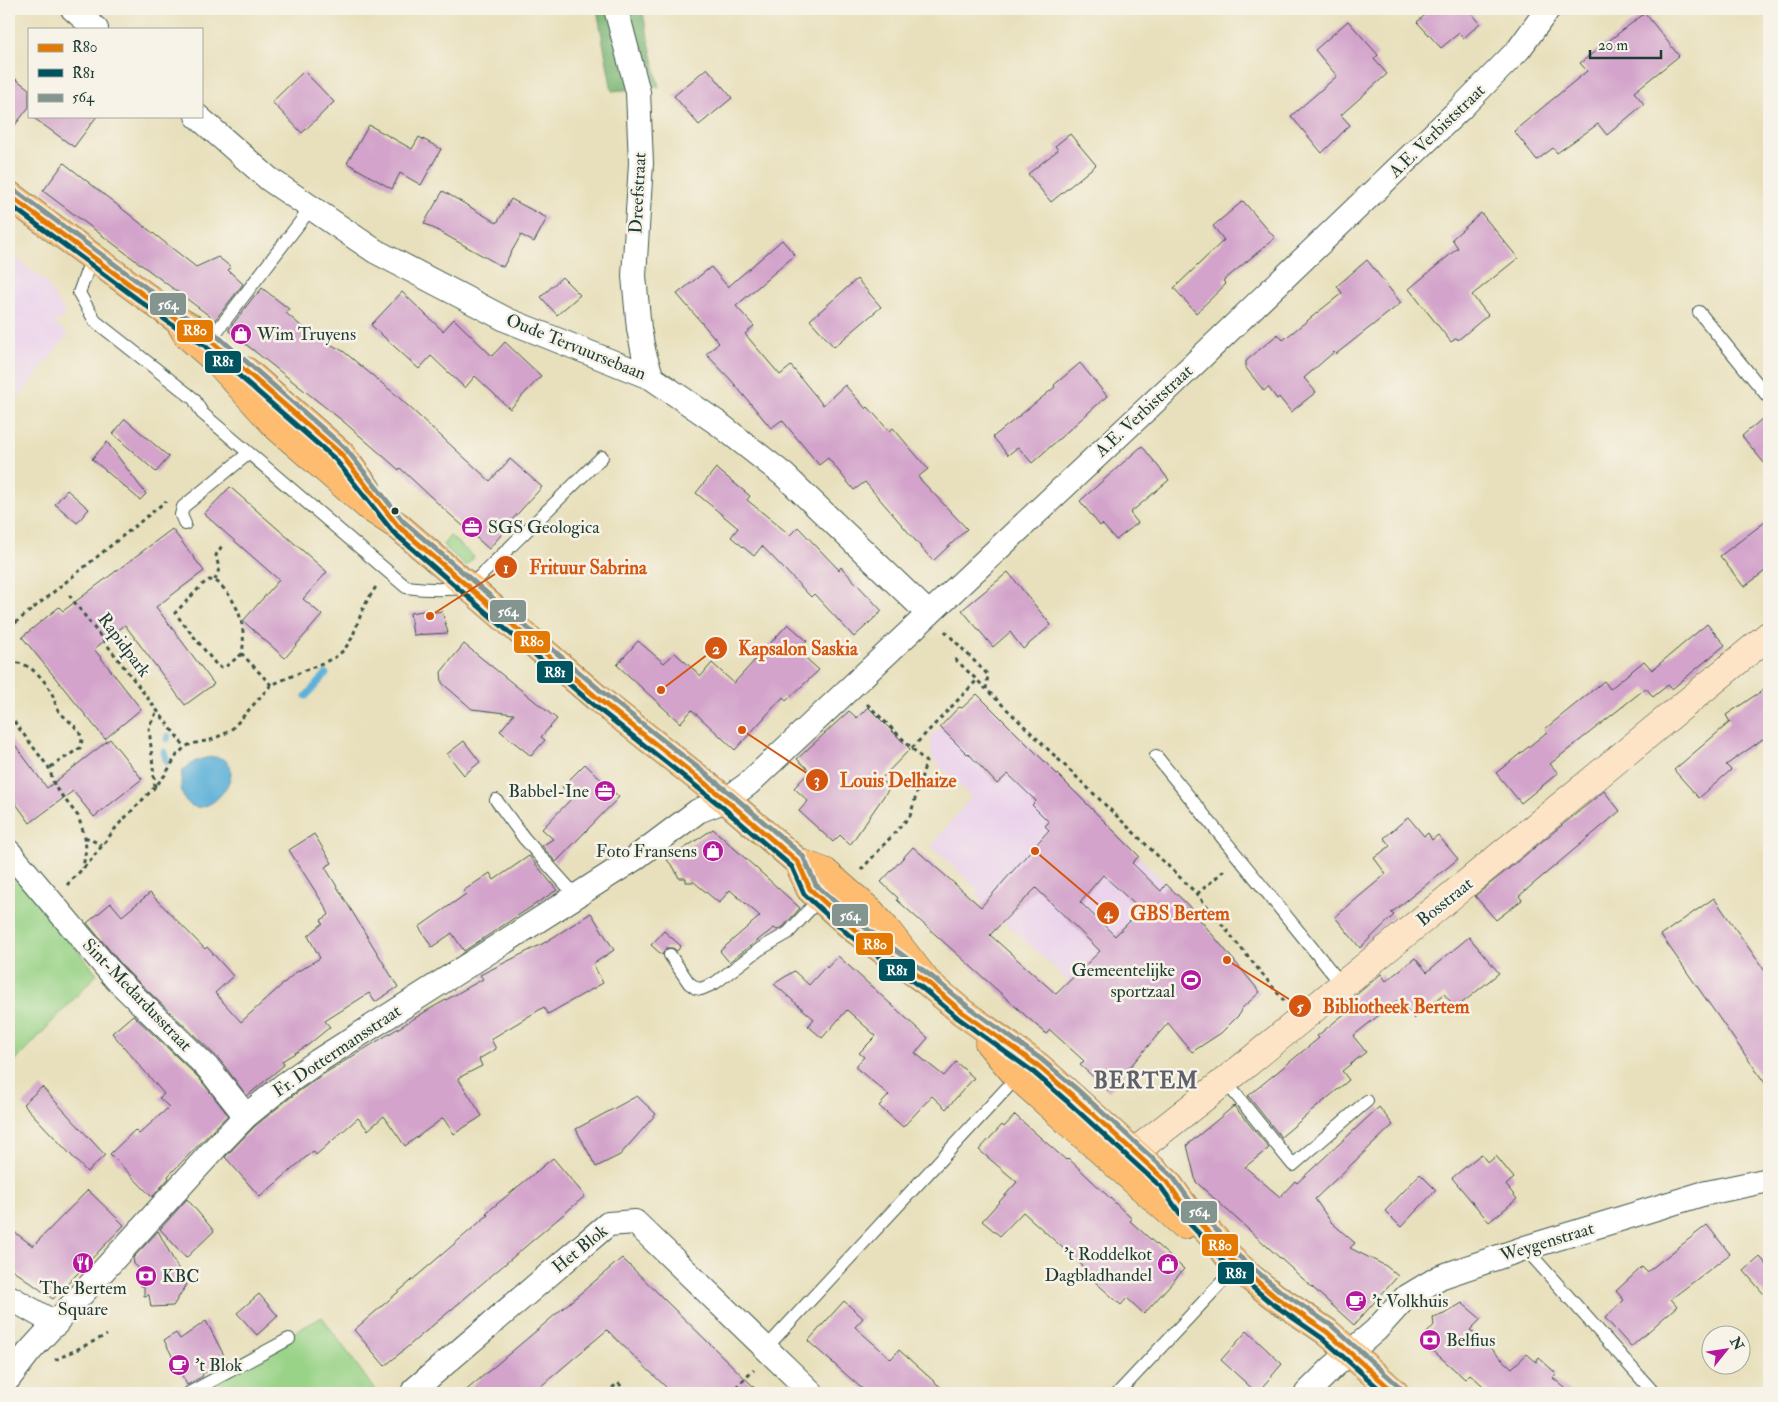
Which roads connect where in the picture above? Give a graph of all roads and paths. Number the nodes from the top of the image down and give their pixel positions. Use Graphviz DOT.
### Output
graph roads {
  1 [pos="72,9"];
  2 [pos="616,9"];
  3 [pos="1548,9"];
  4 [pos="95,28"];
  5 [pos="199,118"];
  6 [pos="9,195"];
  7 [pos="311,208"];
  8 [pos="92,257"];
  9 [pos="1699,312"];
  10 [pos="179,322"];
  11 [pos="210,340"];
  12 [pos="652,378"];
  13 [pos="1769,398"];
  14 [pos="249,453"];
  15 [pos="602,457"];
  16 [pos="171,497"];
  17 [pos="185,524"];
  18 [pos="398,526"];
  19 [pos="223,544"];
  20 [pos="387,570"];
  21 [pos="215,580"];
  22 [pos="469,587"];
  23 [pos="69,595"];
  24 [pos="929,614"];
  25 [pos="9,628"];
  26 [pos="1769,635"];
  27 [pos="242,654"];
  28 [pos="955,659"];
  29 [pos="9,663"];
  30 [pos="977,680"];
  31 [pos="271,685"];
  32 [pos="850,687"];
  33 [pos="986,689"];
  34 [pos="157,711"];
  35 [pos="9,715"];
  36 [pos="185,747"];
  37 [pos="912,748"];
  38 [pos="1156,756"];
  39 [pos="48,768"];
  40 [pos="155,787"];
  41 [pos="496,800"];
  42 [pos="726,800"];
  43 [pos="85,837"];
  44 [pos="102,845"];
  45 [pos="9,852"];
  46 [pos="798,862"];
  47 [pos="83,869"];
  48 [pos="859,871"];
  49 [pos="1215,878"];
  50 [pos="1196,894"];
  51 [pos="576,896"];
  52 [pos="820,898"];
  53 [pos="50,901"];
  54 [pos="670,955"];
  55 [pos="927,982"];
  56 [pos="1343,986"];
  57 [pos="1300,1020"];
  58 [pos="1027,1071"];
  59 [pos="1225,1081"];
  60 [pos="1367,1101"];
  61 [pos="246,1116"];
  62 [pos="1126,1159"];
  63 [pos="1769,1180"];
  64 [pos="1525,1248"];
  65 [pos="1221,1283"];
  66 [pos="9,1297"];
  67 [pos="56,1324"];
  68 [pos="107,1335"];
  69 [pos="289,1339"];
  70 [pos="768,1351"];
  71 [pos="1350,1353"];
  72 [pos="54,1361"];
  73 [pos="9,1378"];
  74 [pos="189,1393"];
  75 [pos="412,1393"];
  76 [pos="606,1393"];
  77 [pos="630,1393"];
  78 [pos="730,1393"];
  79 [pos="812,1393"];
  80 [pos="1118,1393"];
  81 [pos="1307,1393"];
  82 [pos="1395,1393"];
  83 [pos="1654,1393"];
  1 -- 4 [label="street"];
  2 -- 12 [label="street, Dreefstraat"];
  3 -- 24 [label="street, A.E. Verbiststraat"];
  5 -- 7 [label="street, Oude Tervuursebaan"];
  6 -- 8 [label="main road"];
  7 -- 11 [label="lane"];
  7 -- 12 [label="street, Oude Tervuursebaan"];
  8 -- 10 [label="main road"];
  8 -- 14 [label="lane"];
  9 -- 13 [label="lane"];
  10 -- 11 [label="main road"];
  10 -- 18 [label="main road"];
  11 -- 18 [label="main road"];
  12 -- 24 [label="street, Oude Tervuursebaan"];
  14 -- 17 [label="lane"];
  14 -- 20 [label="lane"];
  15 -- 22 [label="lane"];
  16 -- 25 [label="path"];
  18 -- 22 [label="main road"];
  19 -- 21 [label="path"];
  20 -- 22 [label="lane"];
  20 -- 31 [label="path"];
  21 -- 27 [label="path"];
  21 -- 27 [label="path"];
  22 -- 42 [label="main road"];
  23 -- 34 [label="path, Rapidpark"];
  24 -- 32 [label="street, A.E. Verbiststraat"];
  24 -- 33 [label="path"];
  26 -- 56 [label="street, Bosstraat"];
  27 -- 31 [label="path"];
  28 -- 30 [label="path"];
  29 -- 39 [label="path"];
  30 -- 33 [label="path"];
  30 -- 37 [label="path"];
  31 -- 36 [label="path"];
  32 -- 37 [label="path"];
  32 -- 42 [label="street, A.E. Verbiststraat"];
  33 -- 50 [label="path"];
  34 -- 36 [label="path, Rapidpark"];
  34 -- 40 [label="path"];
  35 -- 39 [label="path"];
  36 -- 40 [label="path"];
  37 -- 48 [label="path"];
  38 -- 56 [label="lane"];
  39 -- 43 [label="path"];
  40 -- 44 [label="path"];
  41 -- 51 [label="lane"];
  42 -- 46 [label="main road"];
  42 -- 51 [label="street, Fr. Dottermansstraat"];
  43 -- 44 [label="path"];
  43 -- 47 [label="path"];
  44 -- 47 [label="path"];
  45 -- 53 [label="street, Sint-Medardusstraat"];
  46 -- 52 [label="main road"];
  46 -- 55 [label="main road"];
  47 -- 53 [label="path"];
  49 -- 50 [label="path"];
  50 -- 57 [label="path"];
  51 -- 61 [label="street, Fr. Dottermansstraat"];
  52 -- 54 [label="lane"];
  52 -- 55 [label="main road"];
  53 -- 61 [label="street, Sint-Medardusstraat"];
  55 -- 58 [label="main road"];
  56 -- 57 [label="street, Bosstraat"];
  57 -- 59 [label="street, Bosstraat"];
  58 -- 62 [label="main road"];
  58 -- 70 [label="lane"];
  59 -- 60 [label="lane"];
  59 -- 62 [label="street, Bosstraat"];
  61 -- 67 [label="street, Fr. Dottermansstraat"];
  62 -- 71 [label="main road"];
  63 -- 64 [label="street, Weygenstraat"];
  64 -- 71 [label="street, Weygenstraat"];
  64 -- 83 [label="lane"];
  65 -- 80 [label="lane"];
  66 -- 67 [label="street"];
  67 -- 73 [label="street, Fr. Dottermansstraat"];
  68 -- 72 [label="path"];
  69 -- 74 [label="lane"];
  70 -- 75 [label="street, Het Blok"];
  70 -- 78 [label="path"];
  70 -- 79 [label="street, Het Blok"];
  71 -- 81 [label="street, Weygenstraat"];
  71 -- 82 [label="main road"];
  76 -- 77 [label="path"];
}
